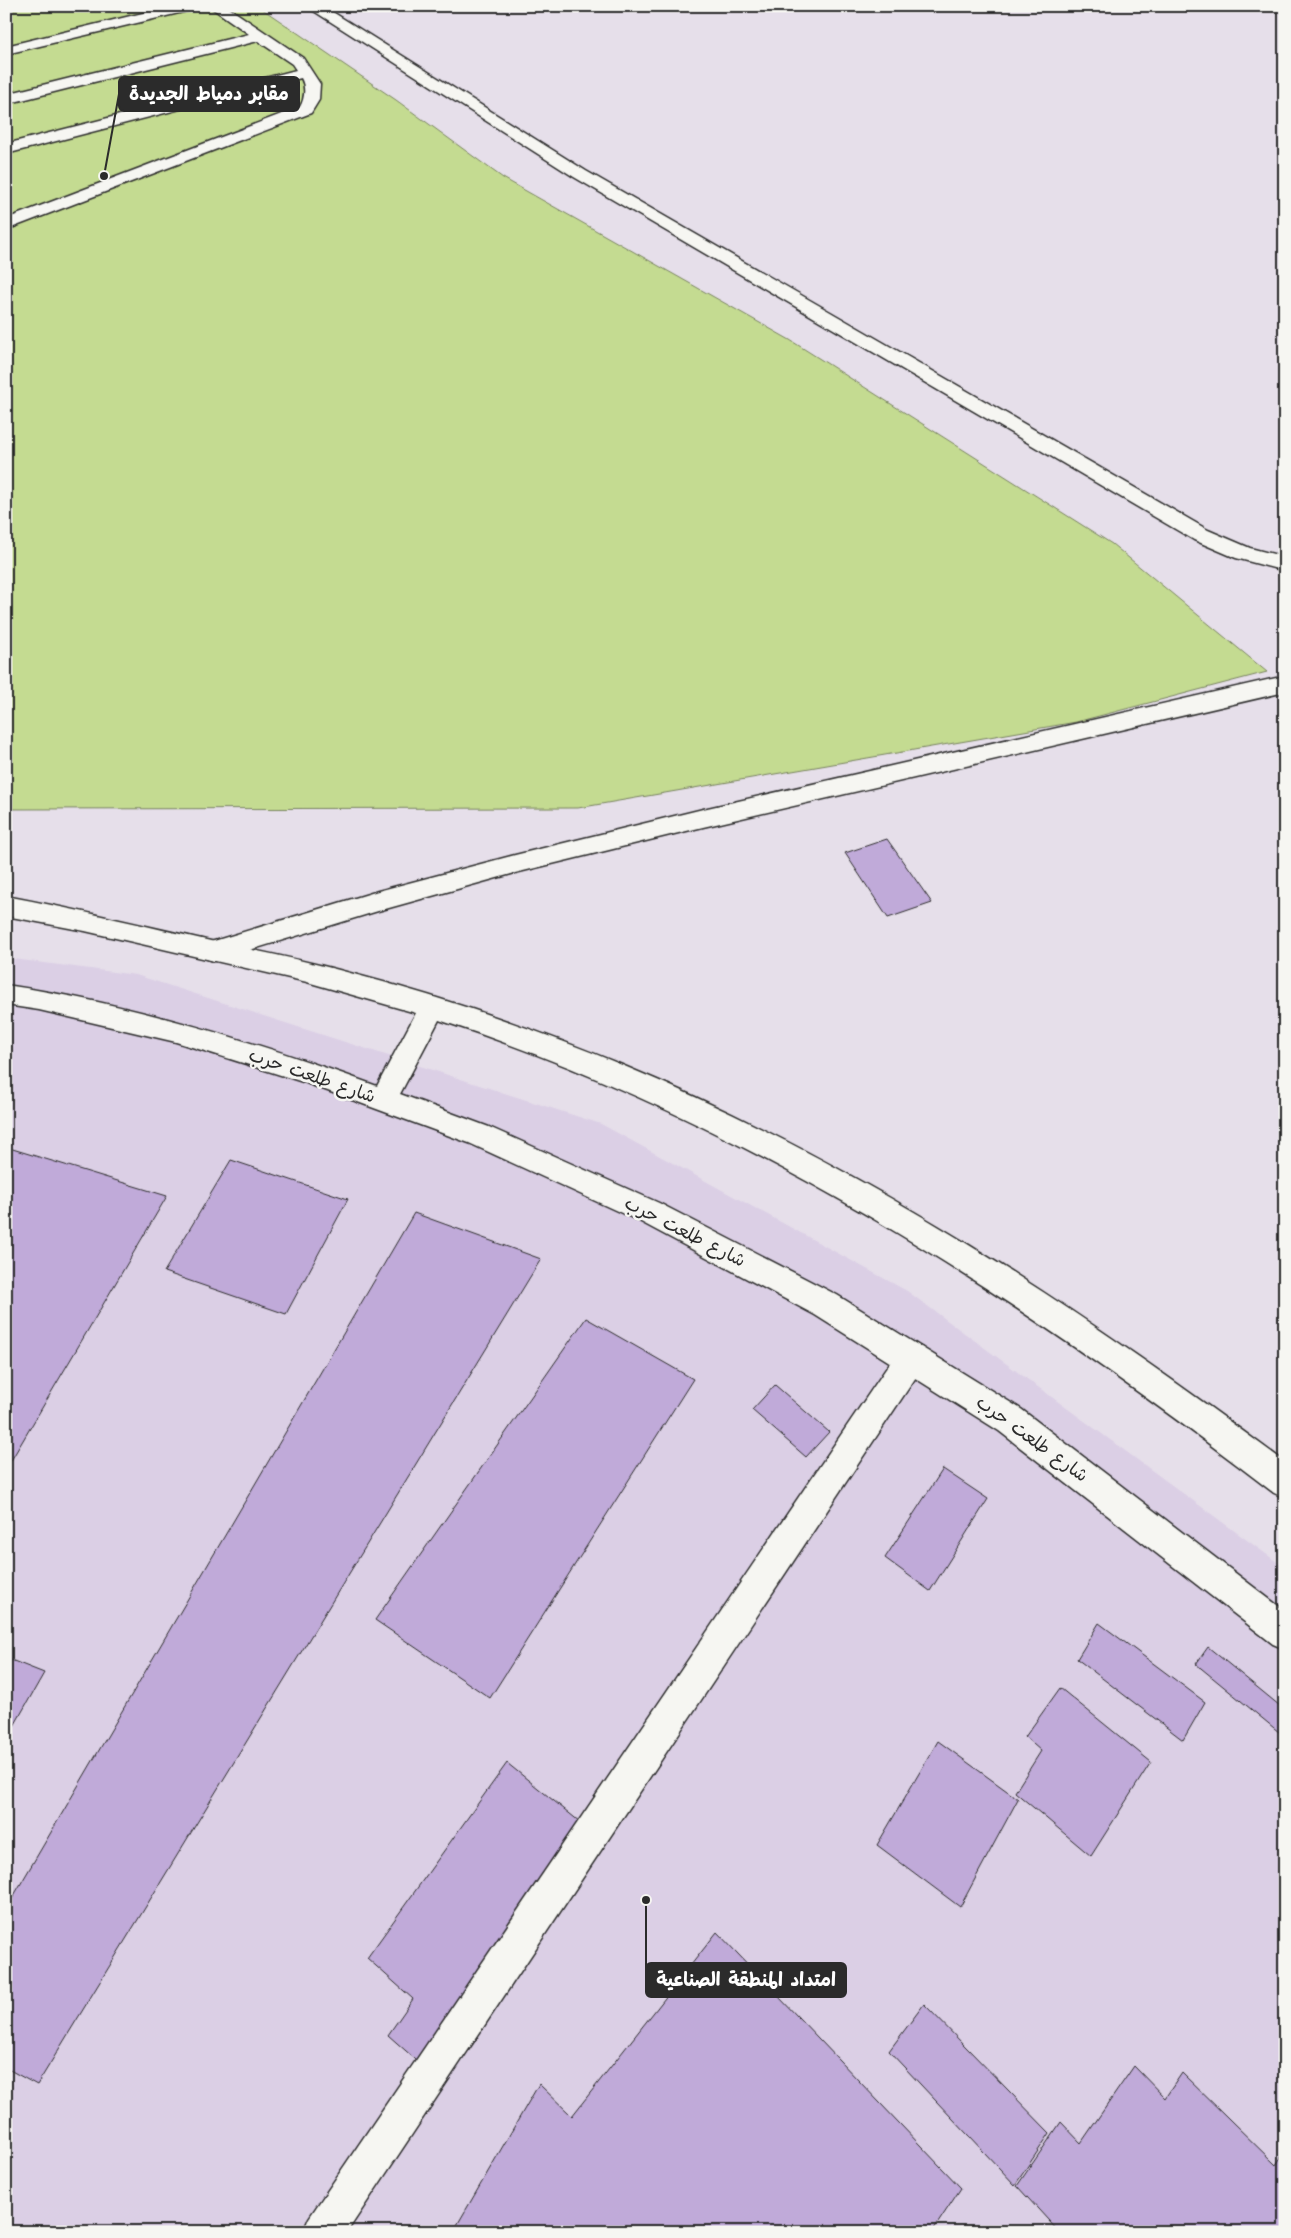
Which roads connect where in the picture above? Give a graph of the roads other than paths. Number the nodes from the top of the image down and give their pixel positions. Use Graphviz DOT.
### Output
graph roads {
  1 [pos="191,6"];
  2 [pos="216,6"];
  3 [pos="314,6"];
  4 [pos="260,36"];
  5 [pos="6,50"];
  6 [pos="305,72"];
  7 [pos="6,99"];
  8 [pos="6,149"];
  9 [pos="205,150"];
  10 [pos="44,194"];
  11 [pos="6,225"];
  12 [pos="1285,564"];
  13 [pos="1285,684"];
  14 [pos="6,906"];
  15 [pos="214,952"];
  16 [pos="6,995"];
  17 [pos="432,1008"];
  18 [pos="383,1100"];
  19 [pos="911,1358"];
  20 [pos="1285,1482"];
  21 [pos="1285,1632"];
  22 [pos="323,2232"];
  1 -- 5 [label="street"];
  2 -- 4 [label="street"];
  3 -- 12 [label="street"];
  4 -- 6 [label="street"];
  4 -- 7 [label="street"];
  6 -- 8 [label="street"];
  6 -- 9 [label="street"];
  9 -- 10 [label="street"];
  9 -- 11 [label="street"];
  13 -- 15 [label="street"];
  14 -- 15 [label="street"];
  15 -- 17 [label="street"];
  16 -- 18 [label="street, شارع طلعت حرب"];
  17 -- 18 [label="street"];
  17 -- 20 [label="street"];
  18 -- 19 [label="street, شارع طلعت حرب"];
  19 -- 21 [label="street, شارع طلعت حرب"];
  19 -- 22 [label="street"];
}
